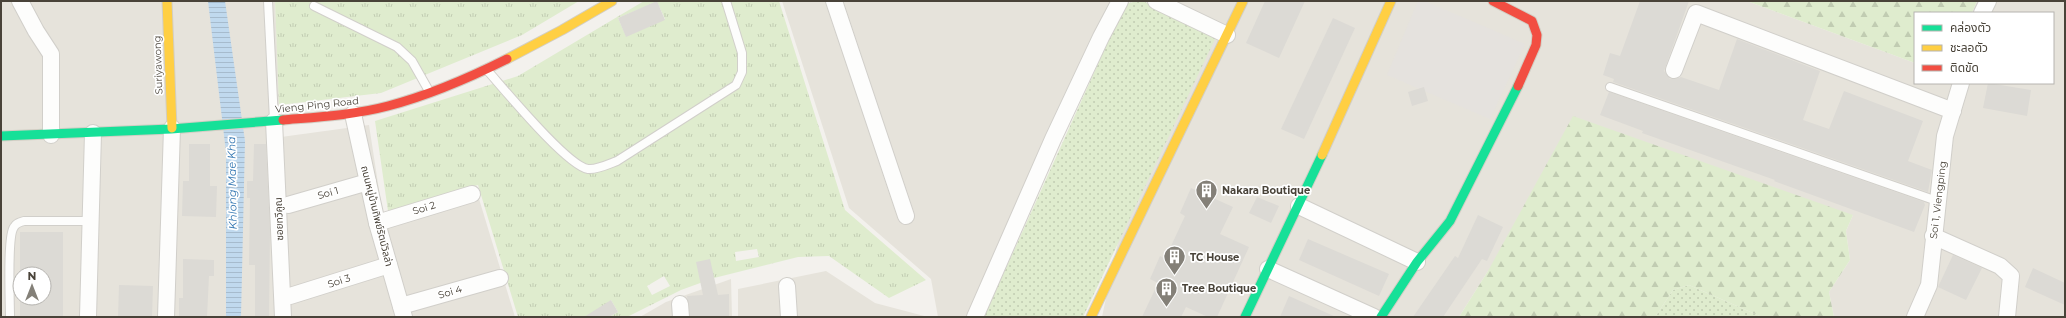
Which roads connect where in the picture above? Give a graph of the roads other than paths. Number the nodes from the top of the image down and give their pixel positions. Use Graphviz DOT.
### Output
graph roads {
  1 [pos="20,1"];
  2 [pos="167,1"];
  3 [pos="268,1"];
  4 [pos="612,1"];
  5 [pos="726,1"];
  6 [pos="834,1"];
  7 [pos="1120,1"];
  8 [pos="1156,1"];
  9 [pos="1243,1"];
  10 [pos="1391,1"];
  11 [pos="1493,1"];
  12 [pos="1988,1"];
  13 [pos="314,6"];
  14 [pos="1982,12"];
  15 [pos="1227,35"];
  16 [pos="486,69"];
  17 [pos="1674,70"];
  18 [pos="1961,84"];
  19 [pos="1610,87"];
  20 [pos="430,92"];
  21 [pos="1953,111"];
  22 [pos="353,114"];
  23 [pos="274,121"];
  24 [pos="172,128"];
  25 [pos="93,133"];
  26 [pos="51,134"];
  27 [pos="1,136"];
  28 [pos="368,182"];
  29 [pos="472,194"];
  30 [pos="1937,201"];
  31 [pos="288,205"];
  32 [pos="1299,206"];
  33 [pos="906,216"];
  34 [pos="90,221"];
  35 [pos="377,223"];
  36 [pos="1933,236"];
  37 [pos="1417,262"];
  38 [pos="389,265"];
  39 [pos="1268,269"];
  40 [pos="500,278"];
  41 [pos="787,286"];
  42 [pos="290,296"];
  43 [pos="403,311"];
  44 [pos="10,317"];
  45 [pos="88,317"];
  46 [pos="166,317"];
  47 [pos="283,317"];
  48 [pos="789,317"];
  49 [pos="975,317"];
  50 [pos="1092,317"];
  51 [pos="1245,317"];
  52 [pos="1374,317"];
  53 [pos="1381,317"];
  54 [pos="1914,317"];
  55 [pos="2007,317"];
  1 -- 26 [label="street"];
  2 -- 24 [label="street, Suriyawong"];
  3 -- 23 [label="lane"];
  4 -- 16 [label="street, Vieng Ping Road"];
  5 -- 16 [label="lane"];
  6 -- 33 [label="street"];
  7 -- 49 [label="street"];
  8 -- 15 [label="street"];
  9 -- 15 [label="street"];
  10 -- 32 [label="street"];
  11 -- 37 [label="street"];
  12 -- 14 [label="street"];
  13 -- 20 [label="lane"];
  15 -- 50 [label="street"];
  16 -- 20 [label="street, Vieng Ping Road"];
  17 -- 21 [label="street"];
  18 -- 21 [label="street, Soi 1, Viengping"];
  19 -- 30 [label="lane"];
  20 -- 22 [label="street, Vieng Ping Road"];
  21 -- 30 [label="street, Soi 1, Viengping"];
  22 -- 23 [label="street, Vieng Ping Road"];
  22 -- 28 [label="street, ถนนหมู่บ้านทิพย์รัตน์วิลล่า"];
  23 -- 24 [label="street, Vieng Ping Road"];
  23 -- 47 [label="street, ซอยทวีคูณ"];
  24 -- 25 [label="street, Vieng Ping Road"];
  24 -- 46 [label="street"];
  25 -- 26 [label="street, Vieng Ping Road"];
  25 -- 34 [label="street"];
  26 -- 27 [label="street, Vieng Ping Road"];
  28 -- 31 [label="street, Soi 1"];
  28 -- 35 [label="street, ถนนหมู่บ้านทิพย์รัตน์วิลล่า"];
  29 -- 35 [label="street, Soi 2"];
  30 -- 36 [label="street, Soi 1, Viengping"];
  32 -- 37 [label="street"];
  32 -- 39 [label="street"];
  34 -- 44 [label="lane"];
  34 -- 45 [label="street"];
  35 -- 38 [label="street, ถนนหมู่บ้านทิพย์รัตน์วิลล่า"];
  36 -- 54 [label="street, Soi 1, Viengping"];
  36 -- 55 [label="street"];
  37 -- 53 [label="street"];
  38 -- 42 [label="street, Soi 3"];
  38 -- 43 [label="street, ถนนหมู่บ้านทิพย์รัตน์วิลล่า"];
  39 -- 51 [label="street"];
  39 -- 52 [label="street"];
  40 -- 43 [label="street, Soi 4"];
  41 -- 48 [label="street"];
}
